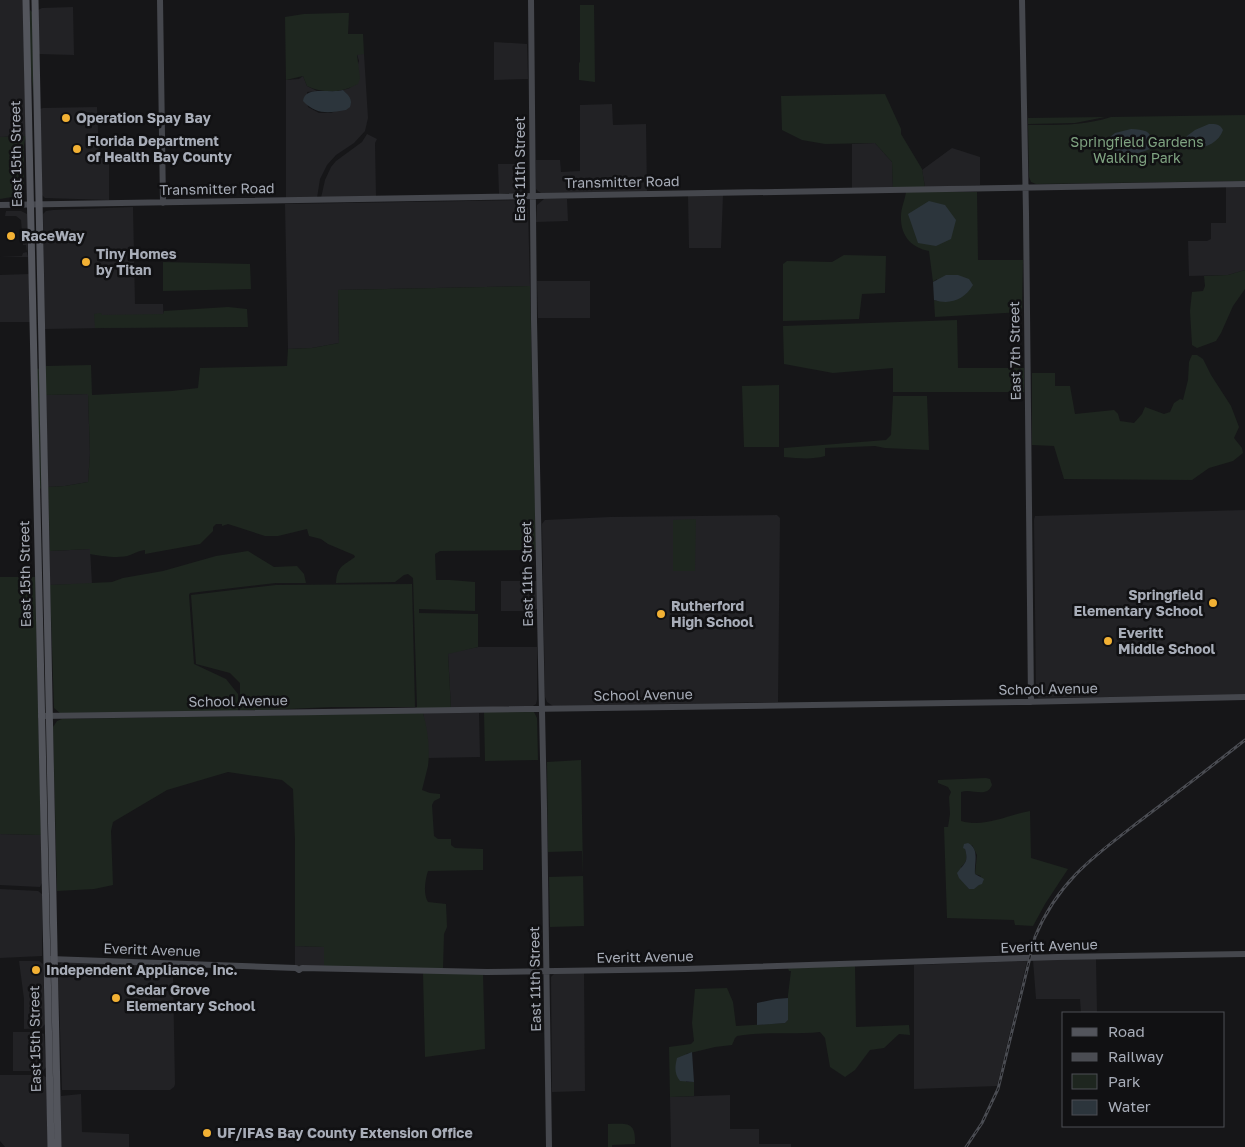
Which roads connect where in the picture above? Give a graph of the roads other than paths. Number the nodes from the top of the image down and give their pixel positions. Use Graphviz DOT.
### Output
graph roads {
  1 [pos="26,0"];
  2 [pos="35,0"];
  3 [pos="160,0"];
  4 [pos="531,0"];
  5 [pos="1022,0"];
  6 [pos="1245,184"];
  7 [pos="1026,188"];
  8 [pos="532,196"];
  9 [pos="163,203"];
  10 [pos="0,205"];
  11 [pos="30,205"];
  12 [pos="40,205"];
  13 [pos="1245,697"];
  14 [pos="1031,702"];
  15 [pos="542,709"];
  16 [pos="41,716"];
  17 [pos="50,716"];
  18 [pos="1245,954"];
  19 [pos="46,959"];
  20 [pos="56,959"];
  21 [pos="547,970"];
  22 [pos="49,1084"];
  23 [pos="58,1093"];
  24 [pos="49,1100"];
  25 [pos="51,1147"];
  26 [pos="58,1147"];
  27 [pos="549,1147"];
  1 -- 11 [label="main road, East 15th Street"];
  2 -- 12 [label="main road, East 15th Street"];
  3 -- 9 [label="street"];
  4 -- 8 [label="street, East 11th Street"];
  5 -- 7 [label="street, East 7th Street"];
  6 -- 7 [label="street, Transmitter Road"];
  7 -- 8 [label="street, Transmitter Road"];
  7 -- 14 [label="street, East 7th Street"];
  8 -- 9 [label="street, Transmitter Road"];
  8 -- 15 [label="street, East 11th Street"];
  9 -- 12 [label="street, Transmitter Road"];
  10 -- 11 [label="street, Transmitter Road"];
  11 -- 12 [label="street, Transmitter Road"];
  11 -- 16 [label="main road, East 15th Street"];
  12 -- 17 [label="main road, East 15th Street"];
  13 -- 14 [label="street, School Avenue"];
  14 -- 15 [label="street, School Avenue"];
  15 -- 17 [label="street, School Avenue"];
  15 -- 21 [label="street, East 11th Street"];
  16 -- 17 [label="street, School Avenue"];
  16 -- 19 [label="main road, East 15th Street"];
  17 -- 20 [label="main road, East 15th Street"];
  18 -- 21 [label="street, Everitt Avenue"];
  19 -- 20 [label="street, Everitt Avenue"];
  19 -- 22 [label="main road, East 15th Street"];
  20 -- 21 [label="street, Everitt Avenue"];
  20 -- 23 [label="main road, East 15th Street"];
  21 -- 27 [label="street, East 11th Street"];
  22 -- 23 [label="main road"];
  22 -- 24 [label="main road, East 15th Street"];
  23 -- 24 [label="main road"];
  23 -- 26 [label="main road, East 15th Street"];
  24 -- 25 [label="main road, East 15th Street"];
}
